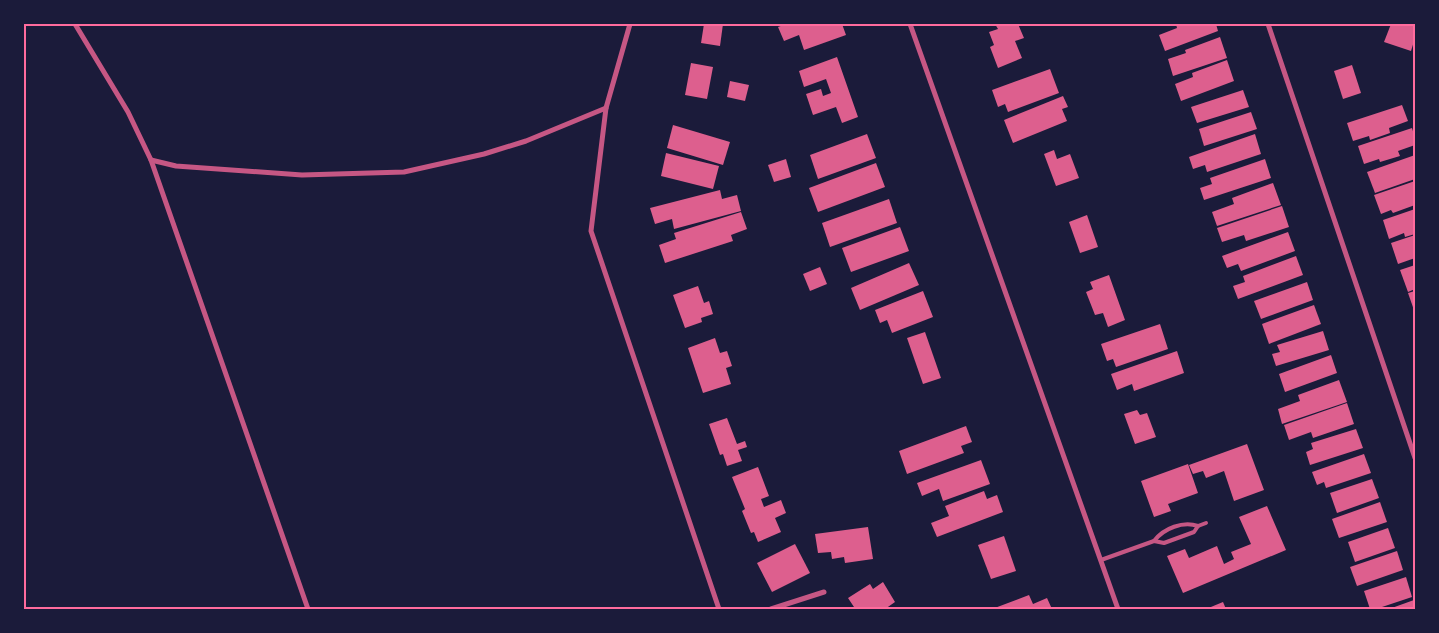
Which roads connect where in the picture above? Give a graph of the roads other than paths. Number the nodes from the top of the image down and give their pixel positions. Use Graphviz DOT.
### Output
graph roads {
  1 [pos="75,24"];
  2 [pos="630,24"];
  3 [pos="910,24"];
  4 [pos="1268,24"];
  5 [pos="606,108"];
  6 [pos="151,160"];
  7 [pos="1415,458"];
  8 [pos="1206,523"];
  9 [pos="1198,526"];
  10 [pos="1154,541"];
  11 [pos="1101,560"];
  12 [pos="824,592"];
  13 [pos="308,609"];
  14 [pos="719,609"];
  15 [pos="772,609"];
  16 [pos="1118,609"];
  1 -- 6 [label="street"];
  2 -- 5 [label="street"];
  3 -- 11 [label="street"];
  4 -- 7 [label="street"];
  5 -- 6 [label="street"];
  5 -- 14 [label="street"];
  6 -- 13 [label="street"];
  8 -- 9 [label="lane"];
  9 -- 10 [label="lane"];
  9 -- 10 [label="lane"];
  10 -- 11 [label="lane"];
  11 -- 16 [label="street"];
  12 -- 15 [label="street"];
}
